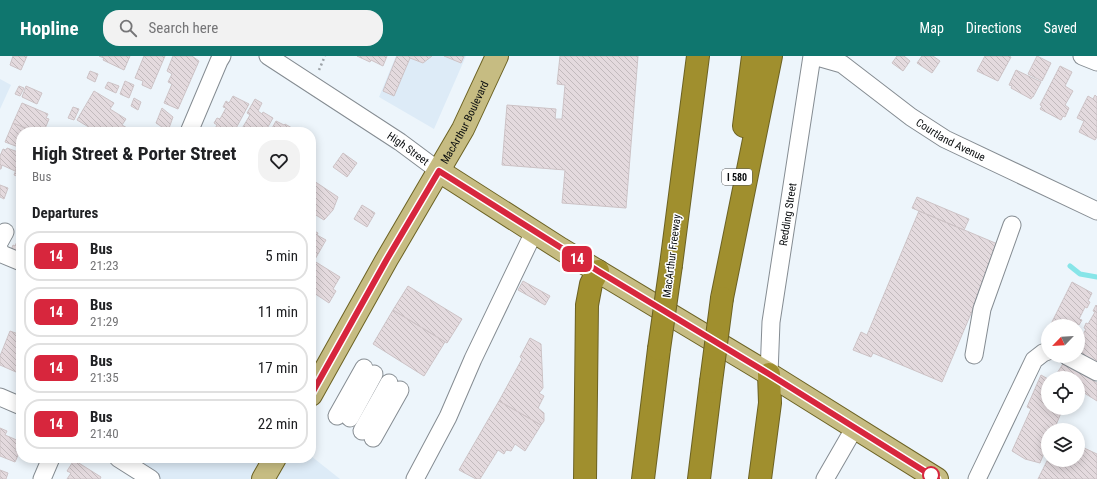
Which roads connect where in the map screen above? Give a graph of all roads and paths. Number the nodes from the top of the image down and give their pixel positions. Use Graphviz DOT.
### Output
graph roads {
  1 [pos="222,56"];
  2 [pos="268,56"];
  3 [pos="497,56"];
  4 [pos="698,56"];
  5 [pos="752,56"];
  6 [pos="771,56"];
  7 [pos="813,56"];
  8 [pos="1082,56"];
  9 [pos="1097,62"];
  10 [pos="191,127"];
  11 [pos="439,171"];
  12 [pos="1097,211"];
  13 [pos="1012,225"];
  14 [pos="534,232"];
  15 [pos="0,251"];
  16 [pos="16,260"];
  17 [pos="598,271"];
  18 [pos="722,298"];
  19 [pos="974,355"];
  20 [pos="1041,355"];
  21 [pos="1080,363"];
  22 [pos="369,371"];
  23 [pos="1097,372"];
  24 [pos="769,374"];
  25 [pos="316,386"];
  26 [pos="394,387"];
  27 [pos="0,397"];
  28 [pos="16,404"];
  29 [pos="342,419"];
  30 [pos="855,427"];
  31 [pos="367,435"];
  32 [pos="49,463"];
  33 [pos="126,463"];
  34 [pos="272,463"];
  35 [pos="42,479"];
  36 [pos="151,479"];
  37 [pos="263,479"];
  38 [pos="415,479"];
  39 [pos="585,479"];
  40 [pos="643,479"];
  41 [pos="699,479"];
  42 [pos="760,479"];
  43 [pos="825,479"];
  44 [pos="937,479"];
  45 [pos="977,479"];
  1 -- 10 [label="street"];
  2 -- 11 [label="street, High Street"];
  3 -- 11 [label="main road, MacArthur Boulevard"];
  4 -- 40 [label="highway, MacArthur Freeway, bridge"];
  5 -- 18 [label="highway, I 580"];
  6 -- 18 [label="highway"];
  7 -- 12 [label="street, Courtland Avenue"];
  7 -- 24 [label="street, Redding Street"];
  8 -- 9 [label="street"];
  11 -- 14 [label="main road, High Street"];
  11 -- 25 [label="main road, MacArthur Boulevard"];
  13 -- 19 [label="street"];
  14 -- 17 [label="main road, High Street"];
  14 -- 38 [label="street"];
  15 -- 16 [label="street"];
  17 -- 24 [label="main road, High Street"];
  17 -- 39 [label="highway"];
  18 -- 41 [label="highway, I 580, bridge"];
  20 -- 45 [label="street"];
  21 -- 23 [label="street"];
  22 -- 29 [label="street"];
  24 -- 30 [label="main road, High Street"];
  24 -- 42 [label="highway"];
  26 -- 31 [label="street"];
  27 -- 28 [label="street"];
  30 -- 43 [label="street"];
  30 -- 44 [label="main road, High Street"];
  32 -- 35 [label="street"];
  33 -- 36 [label="street"];
  34 -- 37 [label="main road"];
}
